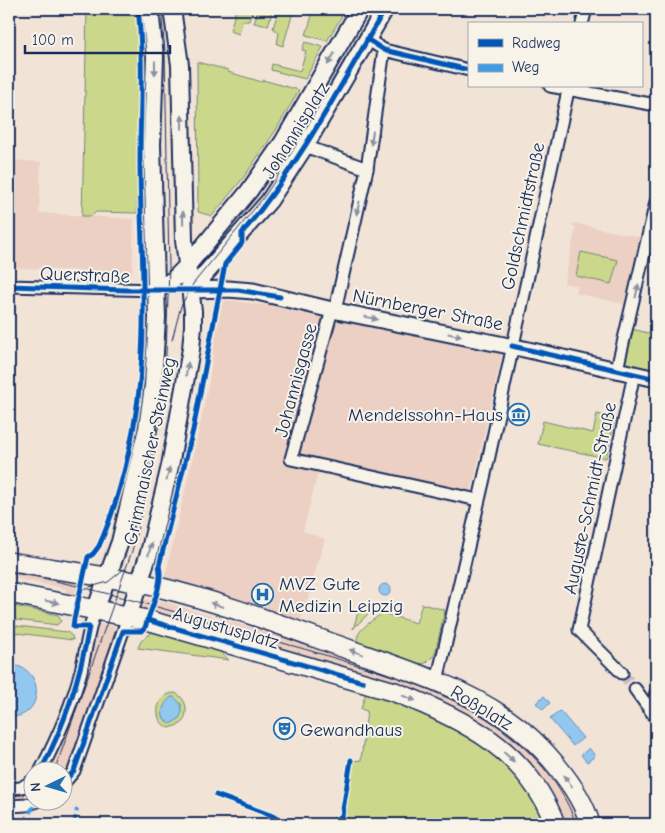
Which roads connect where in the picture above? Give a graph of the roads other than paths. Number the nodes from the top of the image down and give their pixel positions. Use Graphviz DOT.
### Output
graph roads {
  1 [pos="150,9"];
  2 [pos="172,9"];
  3 [pos="360,9"];
  4 [pos="385,9"];
  5 [pos="586,9"];
  6 [pos="583,22"];
  7 [pos="367,39"];
  8 [pos="384,50"];
  9 [pos="468,70"];
  10 [pos="568,88"];
  11 [pos="656,105"];
  12 [pos="305,146"];
  13 [pos="367,169"];
  14 [pos="656,202"];
  15 [pos="187,266"];
  16 [pos="9,286"];
  17 [pos="156,290"];
  18 [pos="191,290"];
  19 [pos="334,310"];
  20 [pos="512,346"];
  21 [pos="618,369"];
  22 [pos="634,374"];
  23 [pos="656,379"];
  24 [pos="478,500"];
  25 [pos="9,562"];
  26 [pos="107,578"];
  27 [pos="139,584"];
  28 [pos="9,593"];
  29 [pos="95,611"];
  30 [pos="128,617"];
  31 [pos="332,643"];
  32 [pos="296,663"];
  33 [pos="622,674"];
  34 [pos="436,681"];
  35 [pos="635,689"];
  36 [pos="656,692"];
  37 [pos="654,715"];
  38 [pos="46,760"];
  39 [pos="72,774"];
  40 [pos="22,787"];
  41 [pos="9,789"];
  42 [pos="22,805"];
  43 [pos="9,806"];
  44 [pos="555,824"];
  45 [pos="590,824"];
  1 -- 17 [label="main road, one-way"];
  15 -- 2 [label="main road, one-way"];
  3 -- 15 [label="main road, Johannisplatz, one-way"];
  4 -- 7 [label="main road, Johannisplatz"];
  5 -- 6 [label="street"];
  7 -- 8 [label="street"];
  7 -- 12 [label="main road, Johannisplatz"];
  8 -- 9 [label="street"];
  8 -- 13 [label="street, one-way"];
  10 -- 11 [label="street"];
  10 -- 20 [label="street, Goldschmidtstraße"];
  12 -- 13 [label="street, Johannisplatz"];
  12 -- 18 [label="main road, Johannisplatz"];
  13 -- 19 [label="street, Johannisgasse, one-way"];
  21 -- 14 [label="street, one-way"];
  15 -- 17 [label="main road, Johannisplatz"];
  15 -- 18 [label="main road"];
  16 -- 17 [label="street, Querstraße"];
  17 -- 18 [label="main road, Querstraße"];
  17 -- 26 [label="main road, Grimmaischer Steinweg"];
  18 -- 19 [label="street, Nürnberger Straße"];
  27 -- 18 [label="main road, Grimmaischer Steinweg, one-way"];
  19 -- 20 [label="street, Nürnberger Straße, one-way"];
  19 -- 24 [label="street, Johannisgasse"];
  20 -- 21 [label="street, Nürnberger Straße"];
  20 -- 24 [label="street, Goldschmidtstraße"];
  21 -- 22 [label="street, Nürnberger Straße"];
  22 -- 23 [label="street, Nürnberger Straße"];
  22 -- 33 [label="street, Auguste-Schmidt-Straße"];
  24 -- 34 [label="street, Goldschmidtstraße"];
  25 -- 26 [label="main road, Augustusplatz"];
  26 -- 27 [label="main road, Augustusplatz"];
  26 -- 29 [label="main road, Grimmaischer Steinweg"];
  27 -- 30 [label="main road, Grimmaischer Steinweg"];
  31 -- 27 [label="main road, Augustusplatz, one-way"];
  28 -- 29 [label="main road, Augustusplatz, one-way"];
  29 -- 30 [label="main road, Augustusplatz"];
  29 -- 38 [label="street"];
  30 -- 32 [label="main road, Augustusplatz"];
  30 -- 39 [label="street"];
  34 -- 31 [label="main road, Roßplatz, one-way"];
  32 -- 44 [label="main road, Roßplatz, one-way"];
  45 -- 34 [label="main road, Roßplatz, one-way"];
  35 -- 37 [label="street"];
  36 -- 37 [label="street"];
  40 -- 41 [label="street"];
  42 -- 43 [label="street"];
}
